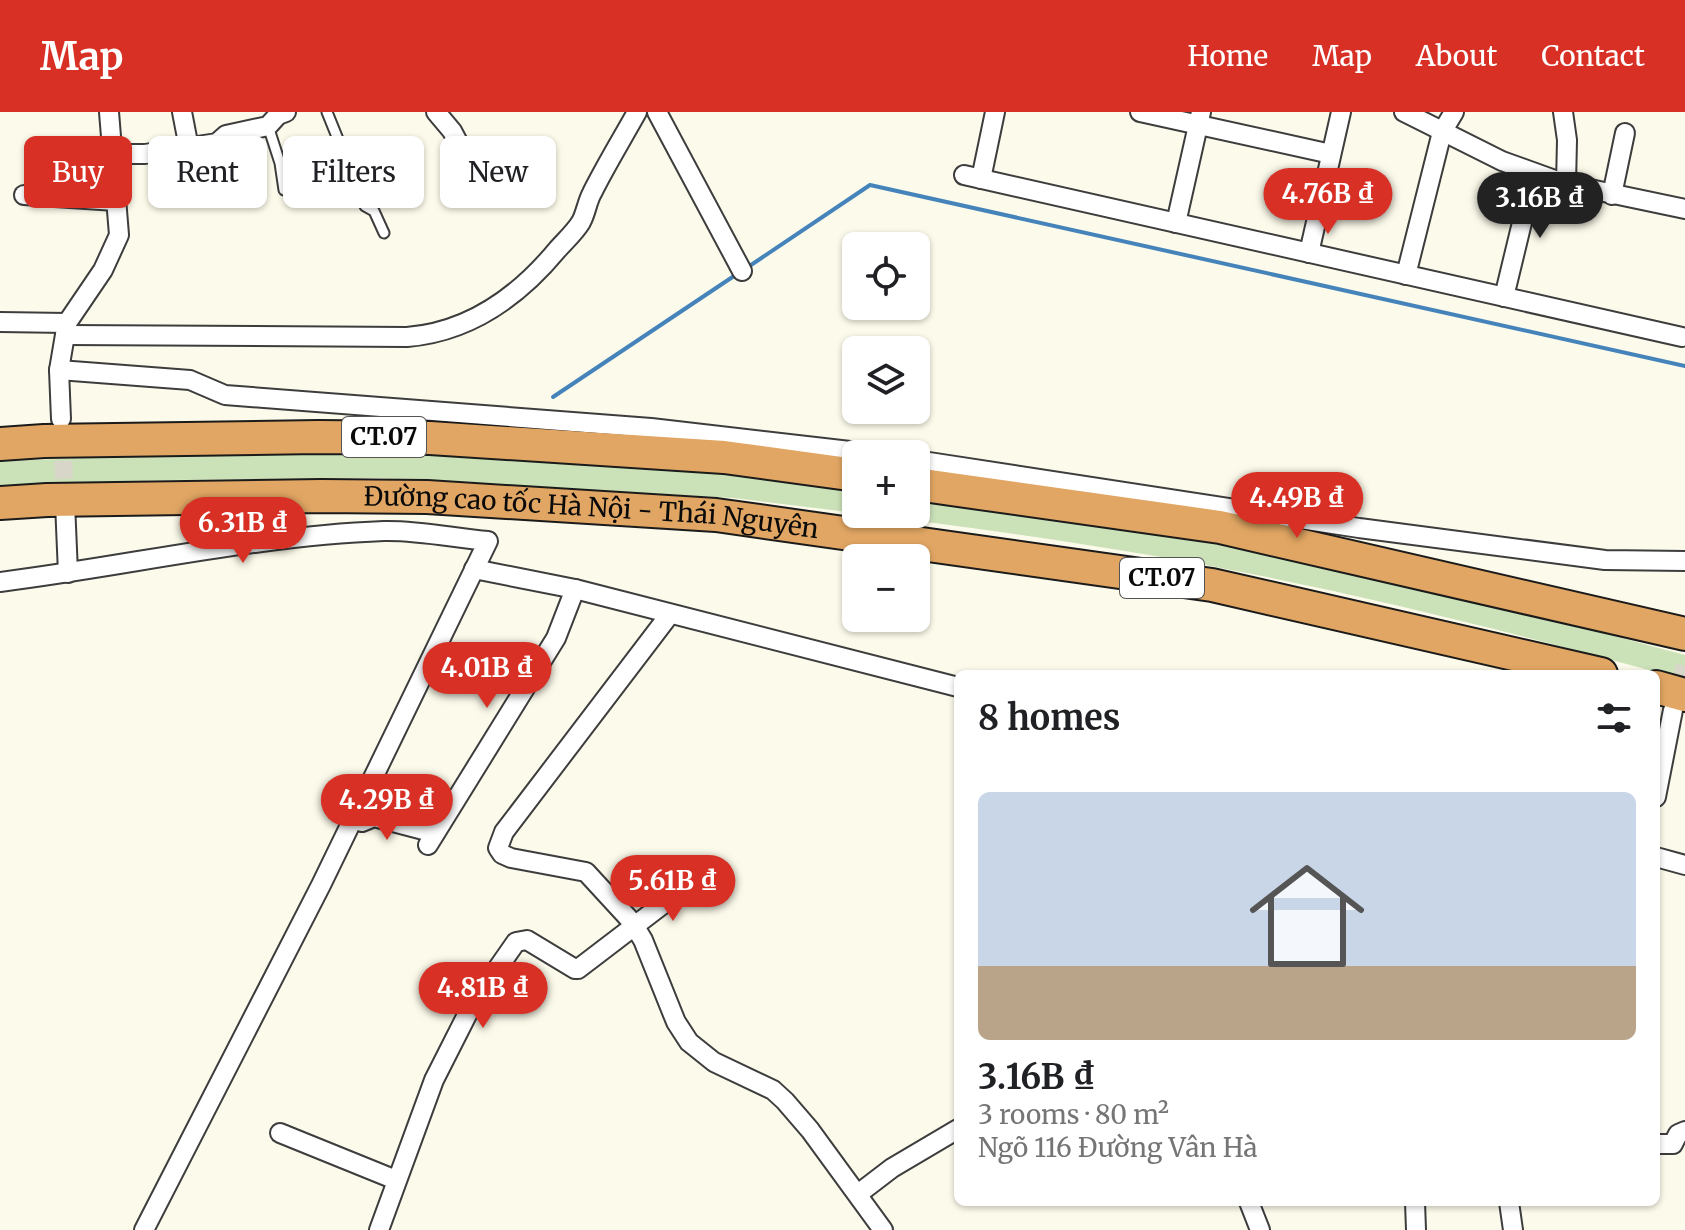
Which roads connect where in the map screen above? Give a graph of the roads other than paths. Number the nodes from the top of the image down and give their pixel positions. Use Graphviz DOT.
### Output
graph roads {
  1 [pos="109,112"];
  2 [pos="182,112"];
  3 [pos="327,112"];
  4 [pos="436,112"];
  5 [pos="637,112"];
  6 [pos="657,112"];
  7 [pos="995,112"];
  8 [pos="1140,112"];
  9 [pos="1341,112"];
  10 [pos="1404,112"];
  11 [pos="1454,112"];
  12 [pos="1563,112"];
  13 [pos="274,118"];
  14 [pos="1200,118"];
  15 [pos="1442,132"];
  16 [pos="1625,133"];
  17 [pos="111,136"];
  18 [pos="187,136"];
  19 [pos="225,136"];
  20 [pos="455,136"];
  21 [pos="1331,154"];
  22 [pos="1534,173"];
  23 [pos="283,183"];
  24 [pos="1566,184"];
  25 [pos="1612,195"];
  26 [pos="117,208"];
  27 [pos="1685,209"];
  28 [pos="1176,223"];
  29 [pos="384,233"];
  30 [pos="1309,253"];
  31 [pos="742,271"];
  32 [pos="1406,275"];
  33 [pos="1504,297"];
  34 [pos="0,322"];
  35 [pos="66,329"];
  36 [pos="1682,337"];
  37 [pos="59,370"];
  38 [pos="61,419"];
  39 [pos="0,444"];
  40 [pos="842,450"];
  41 [pos="930,462"];
  42 [pos="842,473"];
  43 [pos="930,486"];
  44 [pos="0,503"];
  45 [pos="65,503"];
  46 [pos="1685,559"];
  47 [pos="474,569"];
  48 [pos="68,573"];
  49 [pos="0,582"];
  50 [pos="575,589"];
  51 [pos="670,614"];
  52 [pos="1685,634"];
  53 [pos="1584,670"];
  54 [pos="954,686"];
  55 [pos="1671,697"];
  56 [pos="1660,770"];
  57 [pos="353,819"];
  58 [pos="1660,858"];
  59 [pos="1685,865"];
  60 [pos="705,892"];
  61 [pos="634,926"];
  62 [pos="954,1131"];
  63 [pos="1685,1131"];
  64 [pos="280,1133"];
  65 [pos="1660,1144"];
  66 [pos="396,1180"];
  67 [pos="858,1194"];
  68 [pos="1251,1206"];
  69 [pos="1415,1206"];
  70 [pos="1510,1206"];
  71 [pos="144,1230"];
  72 [pos="379,1230"];
  73 [pos="883,1230"];
  74 [pos="1260,1230"];
  75 [pos="1416,1230"];
  76 [pos="1513,1230"];
  1 -- 17 [label="street"];
  2 -- 18 [label="street"];
  3 -- 29 [label="lane"];
  4 -- 20 [label="street"];
  5 -- 35 [label="street"];
  6 -- 31 [label="street"];
  7 -- 28 [label="street"];
  8 -- 14 [label="street"];
  9 -- 21 [label="street"];
  10 -- 15 [label="street"];
  11 -- 15 [label="street"];
  12 -- 24 [label="street"];
  13 -- 19 [label="street"];
  13 -- 23 [label="lane"];
  14 -- 21 [label="street"];
  14 -- 28 [label="street"];
  15 -- 22 [label="street"];
  15 -- 32 [label="street"];
  16 -- 25 [label="street"];
  21 -- 30 [label="street"];
  22 -- 24 [label="street"];
  22 -- 33 [label="street"];
  24 -- 25 [label="street"];
  25 -- 27 [label="street"];
  26 -- 35 [label="street"];
  28 -- 30 [label="street"];
  30 -- 32 [label="street"];
  32 -- 33 [label="street"];
  33 -- 36 [label="street"];
  34 -- 35 [label="street"];
  35 -- 37 [label="street"];
  37 -- 38 [label="street"];
  37 -- 40 [label="street"];
  39 -- 42 [label="highway, CT.07"];
  41 -- 46 [label="street"];
  43 -- 52 [label="highway, CT.07"];
  44 -- 53 [label="highway, Đường cao tốc Hà Nội - Thái Nguyên / CT.07"];
  45 -- 48 [label="street"];
  47 -- 48 [label="street"];
  47 -- 50 [label="street"];
  47 -- 57 [label="street"];
  48 -- 49 [label="street"];
  50 -- 51 [label="street"];
  50 -- 57 [label="street"];
  51 -- 54 [label="street"];
  51 -- 61 [label="street"];
  55 -- 56 [label="street"];
  57 -- 71 [label="street"];
  58 -- 59 [label="street"];
  60 -- 61 [label="street"];
  61 -- 66 [label="street"];
  61 -- 67 [label="street"];
  62 -- 67 [label="street"];
  63 -- 65 [label="street"];
  64 -- 66 [label="street"];
  66 -- 72 [label="street"];
  67 -- 73 [label="street"];
  68 -- 74 [label="street"];
  69 -- 75 [label="street"];
  70 -- 76 [label="street"];
}
